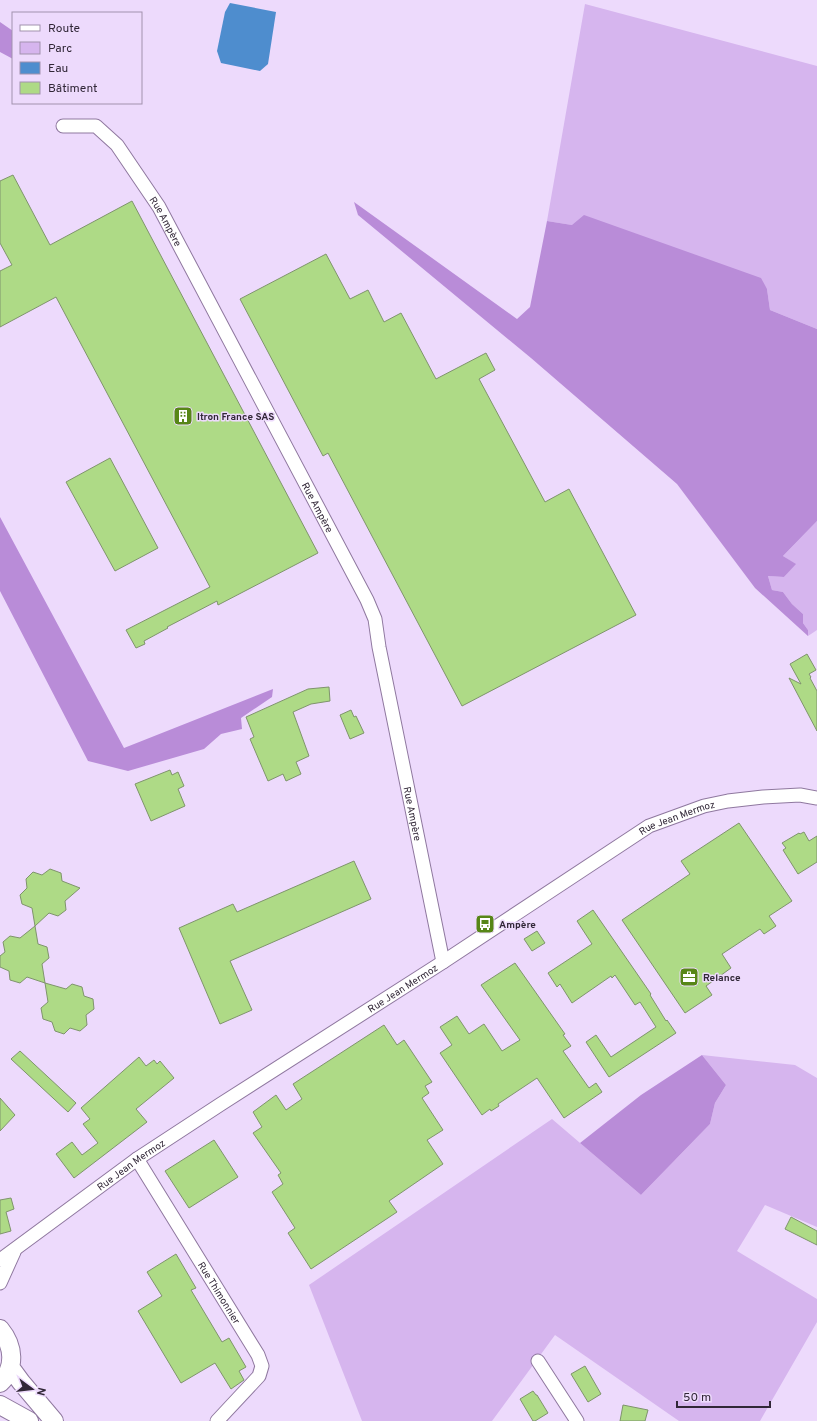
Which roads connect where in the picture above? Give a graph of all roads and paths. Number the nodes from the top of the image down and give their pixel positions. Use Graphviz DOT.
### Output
graph roads {
  1 [pos="63,126"];
  2 [pos="817,798"];
  3 [pos="443,962"];
  4 [pos="137,1160"];
  5 [pos="15,1250"];
  6 [pos="0,1260"];
  7 [pos="0,1283"];
  8 [pos="0,1330"];
  9 [pos="538,1361"];
  10 [pos="10,1367"];
  11 [pos="0,1383"];
  12 [pos="0,1405"];
  13 [pos="29,1421"];
  14 [pos="54,1421"];
  15 [pos="217,1421"];
  16 [pos="577,1421"];
  1 -- 3 [label="street, Rue Ampère"];
  2 -- 3 [label="street, Rue Jean Mermoz"];
  3 -- 4 [label="street, Rue Jean Mermoz"];
  4 -- 5 [label="street, Rue Jean Mermoz"];
  4 -- 15 [label="street, Rue Thimonnier"];
  5 -- 6 [label="street, Rue Jean Mermoz"];
  5 -- 7 [label="street, Rue Jean Mermoz"];
  8 -- 10 [label="street"];
  9 -- 16 [label="street"];
  10 -- 11 [label="street"];
  10 -- 14 [label="street"];
  12 -- 13 [label="street"];
}
